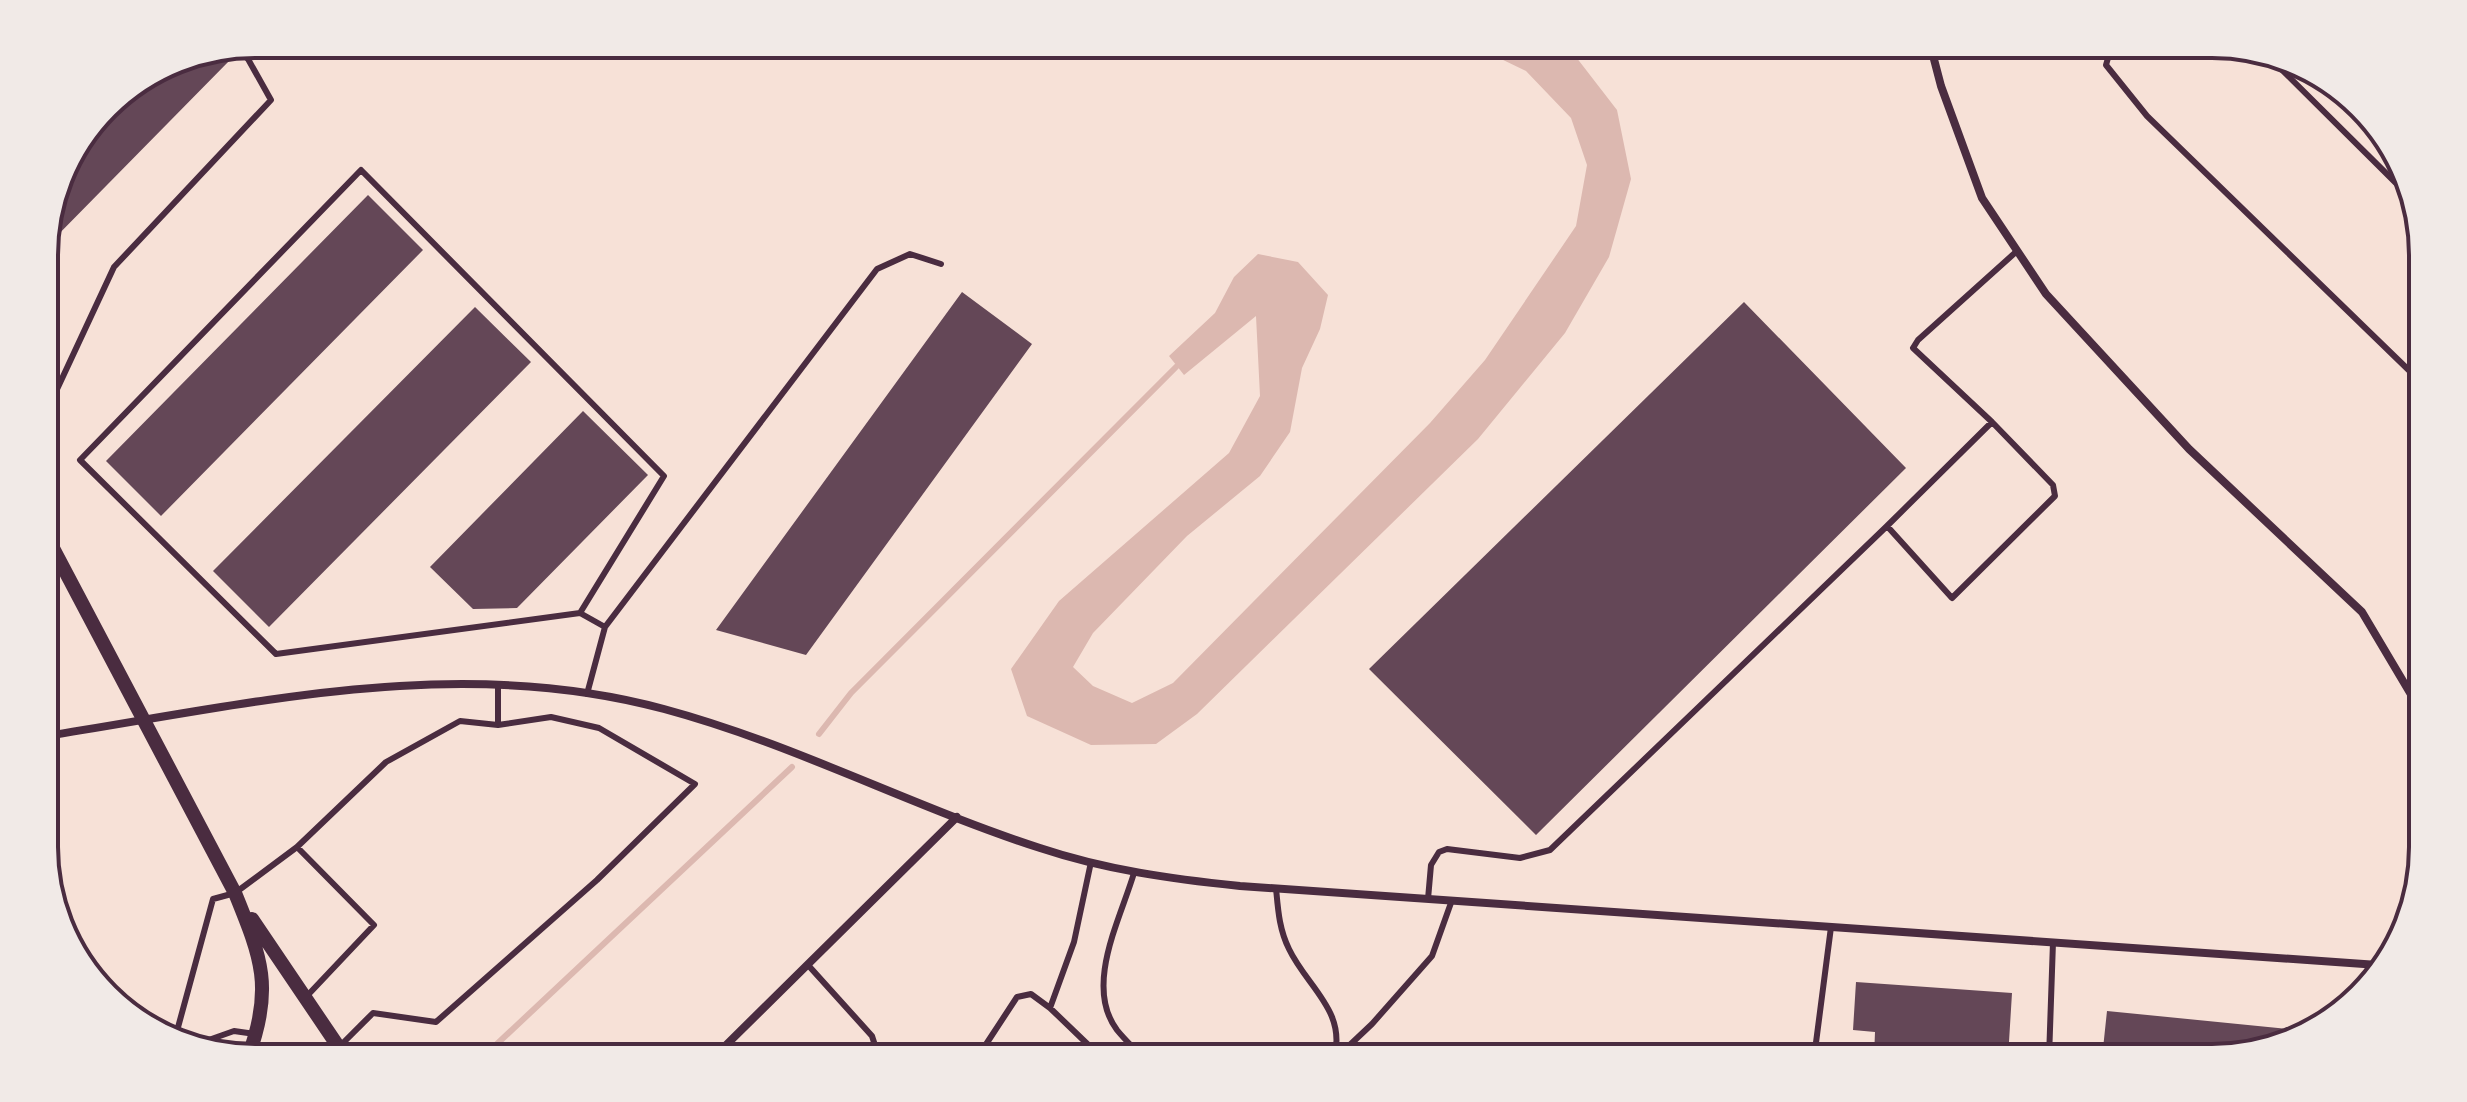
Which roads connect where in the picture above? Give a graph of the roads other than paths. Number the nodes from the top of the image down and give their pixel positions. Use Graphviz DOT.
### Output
graph roads {
  1 [pos="247,58"];
  2 [pos="1934,58"];
  3 [pos="2108,58"];
  4 [pos="2284,72"];
  5 [pos="2395,182"];
  6 [pos="2017,251"];
  7 [pos="941,264"];
  8 [pos="2409,370"];
  9 [pos="58,387"];
  10 [pos="1992,422"];
  11 [pos="1887,526"];
  12 [pos="58,557"];
  13 [pos="580,613"];
  14 [pos="605,627"];
  15 [pos="498,684"];
  16 [pos="2409,691"];
  17 [pos="587,694"];
  18 [pos="146,720"];
  19 [pos="498,725"];
  20 [pos="58,734"];
  21 [pos="957,817"];
  22 [pos="297,847"];
  23 [pos="1091,862"];
  24 [pos="1134,873"];
  25 [pos="1276,888"];
  26 [pos="235,893"];
  27 [pos="1428,899"];
  28 [pos="1452,900"];
  29 [pos="1831,927"];
  30 [pos="2053,942"];
  31 [pos="2370,964"];
  32 [pos="808,965"];
  33 [pos="304,998"];
  34 [pos="1050,1008"];
  35 [pos="178,1028"];
  36 [pos="255,1034"];
  37 [pos="212,1039"];
  38 [pos="252,1044"];
  39 [pos="336,1044"];
  40 [pos="349,1044"];
  41 [pos="727,1044"];
  42 [pos="875,1044"];
  43 [pos="986,1044"];
  44 [pos="1087,1044"];
  45 [pos="1130,1044"];
  46 [pos="1338,1044"];
  47 [pos="1350,1044"];
  48 [pos="1816,1044"];
  49 [pos="2049,1044"];
  1 -- 9 [label="lane"];
  2 -- 6 [label="street"];
  3 -- 8 [label="lane"];
  4 -- 5 [label="lane"];
  6 -- 10 [label="lane"];
  6 -- 16 [label="street"];
  7 -- 14 [label="lane"];
  10 -- 11 [label="lane"];
  10 -- 11 [label="lane"];
  11 -- 27 [label="lane"];
  12 -- 18 [label="street"];
  13 -- 13 [label="lane"];
  13 -- 14 [label="lane"];
  14 -- 17 [label="lane"];
  15 -- 17 [label="street"];
  15 -- 18 [label="street"];
  15 -- 19 [label="lane"];
  17 -- 21 [label="street"];
  18 -- 20 [label="street"];
  18 -- 26 [label="street"];
  19 -- 22 [label="lane"];
  19 -- 40 [label="lane"];
  21 -- 23 [label="street"];
  21 -- 32 [label="street"];
  22 -- 26 [label="lane"];
  22 -- 33 [label="lane"];
  23 -- 24 [label="street"];
  23 -- 34 [label="lane"];
  24 -- 25 [label="street"];
  24 -- 45 [label="lane"];
  25 -- 27 [label="street"];
  25 -- 46 [label="lane"];
  26 -- 33 [label="street"];
  26 -- 35 [label="lane"];
  26 -- 36 [label="street"];
  27 -- 28 [label="street"];
  28 -- 29 [label="street"];
  28 -- 47 [label="lane"];
  29 -- 30 [label="street"];
  29 -- 48 [label="lane"];
  30 -- 31 [label="street"];
  30 -- 49 [label="lane"];
  32 -- 41 [label="street"];
  32 -- 42 [label="lane"];
  33 -- 39 [label="street"];
  34 -- 43 [label="lane"];
  34 -- 44 [label="lane"];
  36 -- 37 [label="lane"];
  36 -- 38 [label="street"];
}
